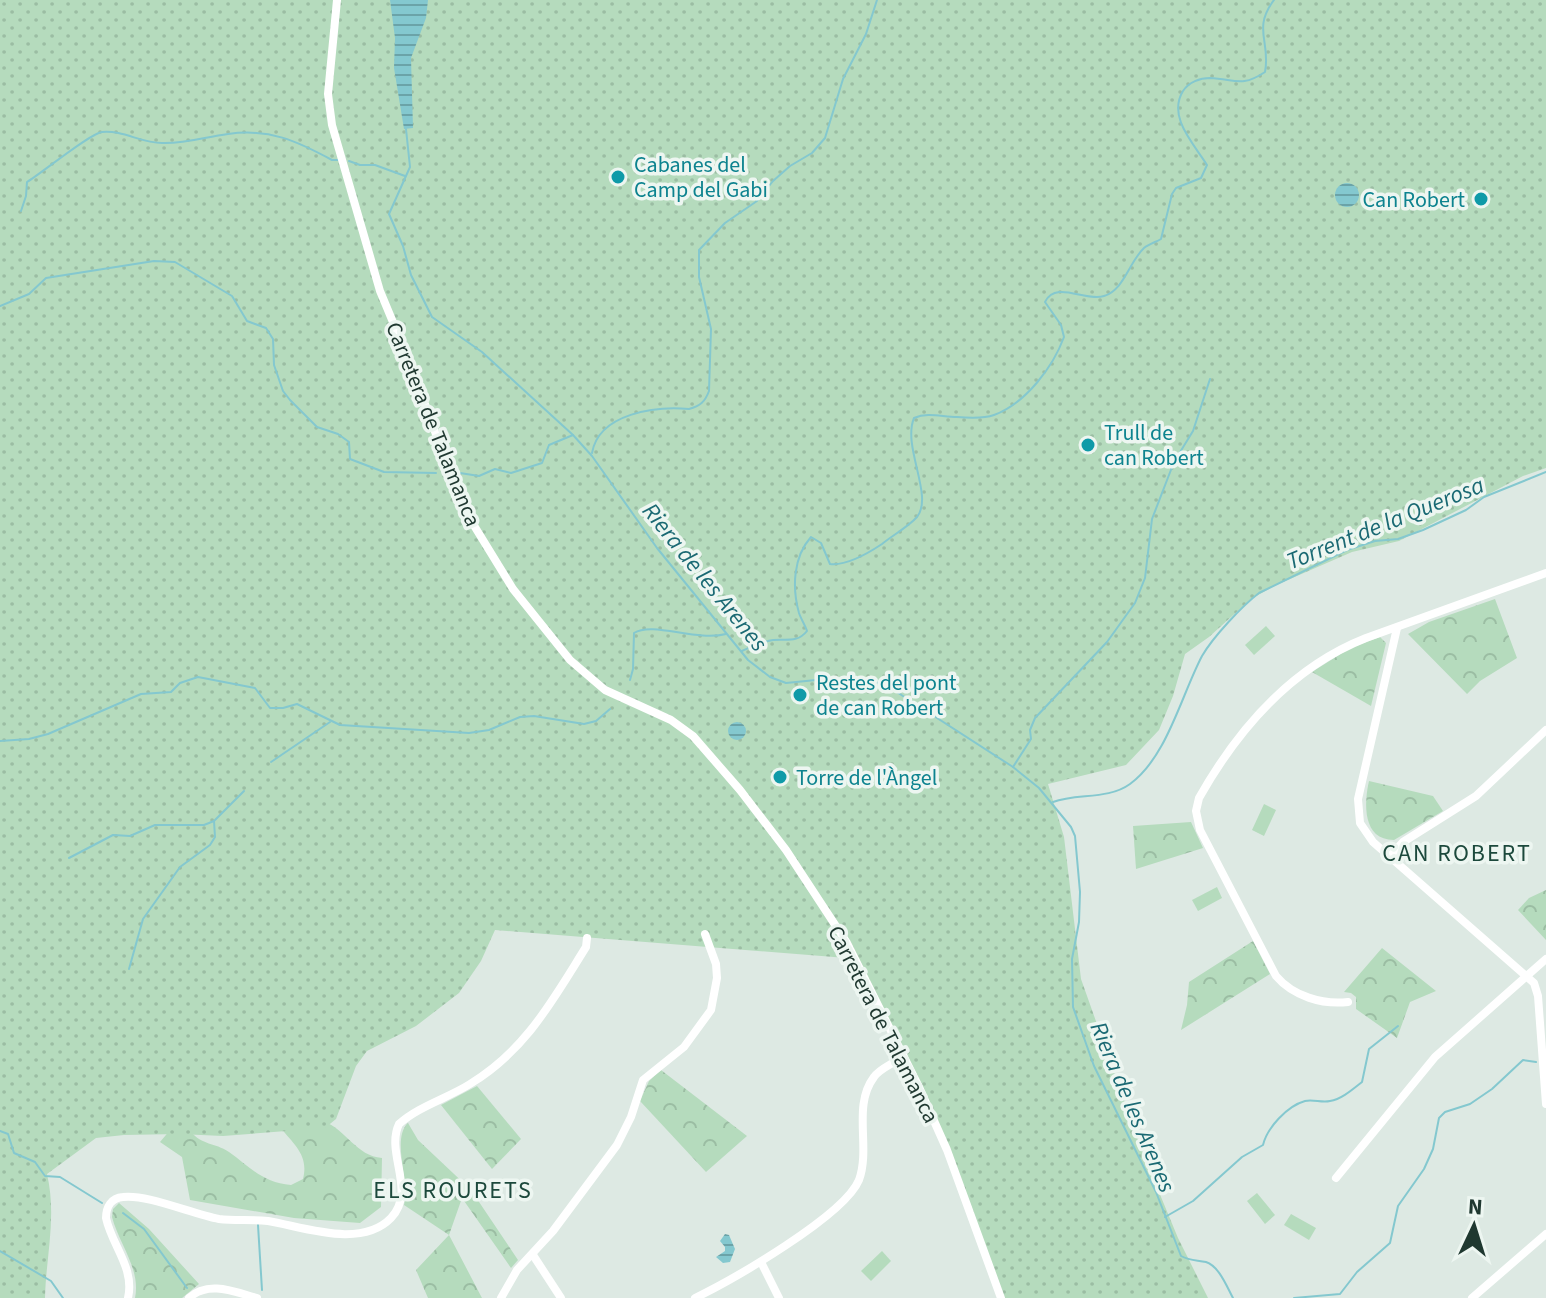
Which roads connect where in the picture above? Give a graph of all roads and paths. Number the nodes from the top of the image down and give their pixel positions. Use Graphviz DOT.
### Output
graph roads {
  1 [pos="337,0"];
  2 [pos="1546,573"];
  3 [pos="1397,628"];
  4 [pos="1546,730"];
  5 [pos="1390,856"];
  6 [pos="705,934"];
  7 [pos="587,938"];
  8 [pos="1546,959"];
  9 [pos="1527,975"];
  10 [pos="1348,1002"];
  11 [pos="903,1055"];
  12 [pos="1546,1104"];
  13 [pos="1336,1178"];
  14 [pos="1546,1234"];
  15 [pos="533,1255"];
  16 [pos="761,1262"];
  17 [pos="128,1298"];
  18 [pos="189,1298"];
  19 [pos="257,1298"];
  20 [pos="501,1298"];
  21 [pos="561,1298"];
  22 [pos="695,1298"];
  23 [pos="779,1298"];
  24 [pos="1001,1298"];
  25 [pos="1472,1298"];
  1 -- 11 [label="street, Carretera de Talamanca"];
  2 -- 3 [label="street"];
  3 -- 5 [label="street"];
  3 -- 10 [label="street"];
  4 -- 5 [label="street"];
  5 -- 9 [label="street"];
  6 -- 15 [label="street"];
  7 -- 17 [label="street"];
  8 -- 9 [label="street"];
  9 -- 12 [label="street"];
  9 -- 13 [label="street"];
  11 -- 16 [label="street"];
  11 -- 24 [label="street, Carretera de Talamanca"];
  14 -- 25 [label="street"];
  15 -- 20 [label="street"];
  15 -- 21 [label="street"];
  16 -- 22 [label="street"];
  16 -- 23 [label="street"];
  18 -- 19 [label="street"];
}
